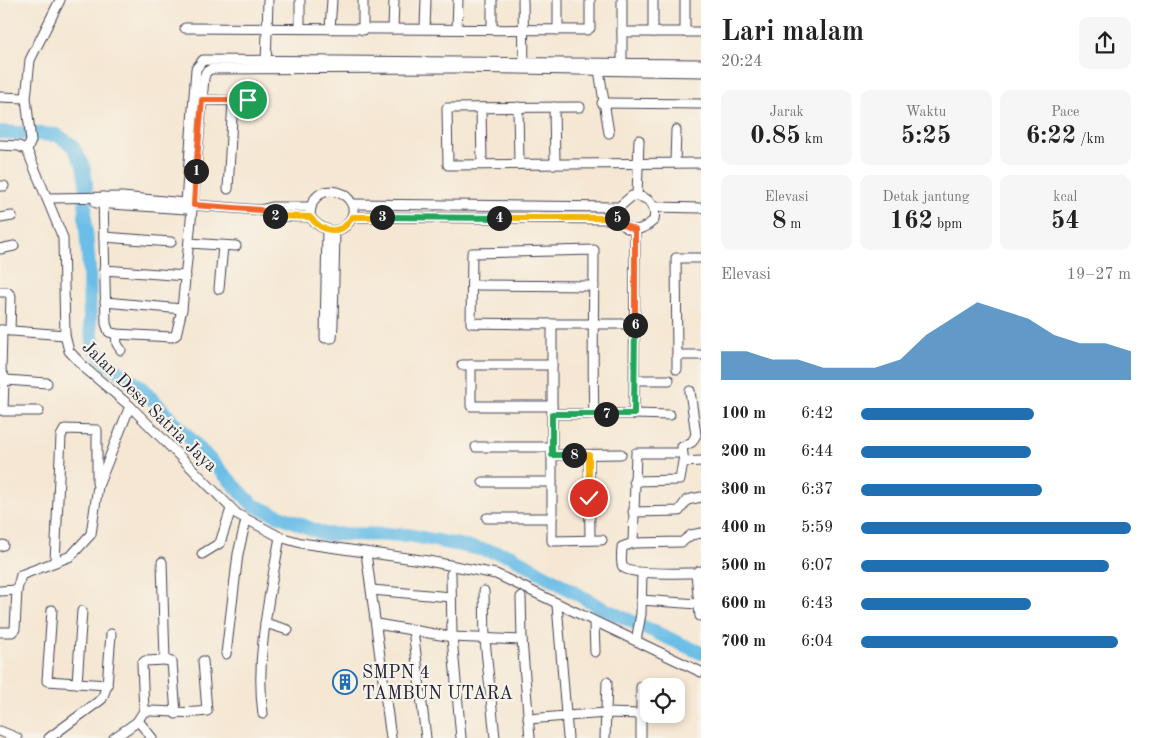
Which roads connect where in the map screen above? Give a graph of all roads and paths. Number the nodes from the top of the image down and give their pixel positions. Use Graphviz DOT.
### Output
graph roads {
  1 [pos="60,0"];
  2 [pos="268,0"];
  3 [pos="300,0"];
  4 [pos="332,0"];
  5 [pos="363,0"];
  6 [pos="394,0"];
  7 [pos="426,0"];
  8 [pos="458,0"];
  9 [pos="492,0"];
  10 [pos="523,0"];
  11 [pos="558,0"];
  12 [pos="590,0"];
  13 [pos="622,0"];
  14 [pos="653,0"];
  15 [pos="685,0"];
  16 [pos="184,28"];
  17 [pos="300,28"];
  18 [pos="425,28"];
  19 [pos="267,29"];
  20 [pos="330,29"];
  21 [pos="394,29"];
  22 [pos="457,29"];
  23 [pos="492,29"];
  24 [pos="362,30"];
  25 [pos="522,30"];
  26 [pos="558,30"];
  27 [pos="622,32"];
  28 [pos="653,32"];
  29 [pos="685,32"];
  30 [pos="701,32"];
  31 [pos="266,64"];
  32 [pos="701,64"];
  33 [pos="524,65"];
  34 [pos="622,66"];
  35 [pos="196,69"];
  36 [pos="599,70"];
  37 [pos="206,72"];
  38 [pos="701,72"];
  39 [pos="0,97"];
  40 [pos="26,98"];
  41 [pos="198,100"];
  42 [pos="233,100"];
  43 [pos="256,101"];
  44 [pos="602,103"];
  45 [pos="701,104"];
  46 [pos="554,107"];
  47 [pos="580,107"];
  48 [pos="481,108"];
  49 [pos="518,108"];
  50 [pos="676,130"];
  51 [pos="609,133"];
  52 [pos="639,140"];
  53 [pos="0,145"];
  54 [pos="29,146"];
  55 [pos="638,162"];
  56 [pos="555,163"];
  57 [pos="675,163"];
  58 [pos="701,163"];
  59 [pos="482,164"];
  60 [pos="519,164"];
  61 [pos="228,189"];
  62 [pos="637,196"];
  63 [pos="99,200"];
  64 [pos="49,202"];
  65 [pos="352,204"];
  66 [pos="189,206"];
  67 [pos="619,206"];
  68 [pos="310,207"];
  69 [pos="654,207"];
  70 [pos="701,208"];
  71 [pos="260,210"];
  72 [pos="12,216"];
  73 [pos="310,217"];
  74 [pos="352,217"];
  75 [pos="0,218"];
  76 [pos="619,218"];
  77 [pos="635,230"];
  78 [pos="331,231"];
  79 [pos="104,237"];
  80 [pos="171,242"];
  81 [pos="189,243"];
  82 [pos="14,246"];
  83 [pos="223,246"];
  84 [pos="236,246"];
  85 [pos="0,249"];
  86 [pos="701,258"];
  87 [pos="104,270"];
  88 [pos="186,276"];
  89 [pos="472,285"];
  90 [pos="594,286"];
  91 [pos="219,289"];
  92 [pos="0,292"];
  93 [pos="105,302"];
  94 [pos="182,309"];
  95 [pos="552,324"];
  96 [pos="593,324"];
  97 [pos="635,324"];
  98 [pos="4,331"];
  99 [pos="116,334"];
  100 [pos="65,335"];
  101 [pos="121,350"];
  102 [pos="677,355"];
  103 [pos="701,355"];
  104 [pos="552,365"];
  105 [pos="677,369"];
  106 [pos="4,379"];
  107 [pos="635,380"];
  108 [pos="669,380"];
  109 [pos="47,383"];
  110 [pos="690,391"];
  111 [pos="130,406"];
  112 [pos="552,410"];
  113 [pos="39,411"];
  114 [pos="594,414"];
  115 [pos="634,414"];
  116 [pos="670,415"];
  117 [pos="696,442"];
  118 [pos="476,447"];
  119 [pos="552,451"];
  120 [pos="621,454"];
  121 [pos="589,455"];
  122 [pos="682,457"];
  123 [pos="701,461"];
  124 [pos="634,481"];
  125 [pos="482,482"];
  126 [pos="552,482"];
  127 [pos="98,486"];
  128 [pos="701,497"];
  129 [pos="231,509"];
  130 [pos="633,512"];
  131 [pos="487,518"];
  132 [pos="552,518"];
  133 [pos="246,520"];
  134 [pos="701,533"];
  135 [pos="280,538"];
  136 [pos="590,540"];
  137 [pos="602,540"];
  138 [pos="633,543"];
  139 [pos="366,553"];
  140 [pos="202,554"];
  141 [pos="54,562"];
  142 [pos="162,562"];
  143 [pos="699,572"];
  144 [pos="642,573"];
  145 [pos="451,574"];
  146 [pos="17,590"];
  147 [pos="372,590"];
  148 [pos="0,591"];
  149 [pos="484,591"];
  150 [pos="451,597"];
  151 [pos="521,598"];
  152 [pos="641,600"];
  153 [pos="698,604"];
  154 [pos="556,605"];
  155 [pos="52,610"];
  156 [pos="82,612"];
  157 [pos="700,616"];
  158 [pos="594,622"];
  159 [pos="265,623"];
  160 [pos="377,624"];
  161 [pos="288,630"];
  162 [pos="413,630"];
  163 [pos="0,632"];
  164 [pos="111,634"];
  165 [pos="452,637"];
  166 [pos="485,640"];
  167 [pos="522,640"];
  168 [pos="636,641"];
  169 [pos="595,652"];
  170 [pos="226,654"];
  171 [pos="165,660"];
  172 [pos="203,662"];
  173 [pos="701,672"];
  174 [pos="606,682"];
  175 [pos="78,683"];
  176 [pos="108,685"];
  177 [pos="144,711"];
  178 [pos="606,712"];
  179 [pos="176,714"];
  180 [pos="264,714"];
  181 [pos="640,714"];
  182 [pos="565,717"];
  183 [pos="528,719"];
  184 [pos="137,722"];
  185 [pos="641,723"];
  186 [pos="5,734"];
  187 [pos="17,738"];
  188 [pos="49,738"];
  189 [pos="114,738"];
  190 [pos="152,738"];
  191 [pos="390,738"];
  192 [pos="426,738"];
  193 [pos="461,738"];
  194 [pos="495,738"];
  195 [pos="530,738"];
  196 [pos="568,738"];
  197 [pos="605,738"];
  198 [pos="641,738"];
  1 -- 40 [label="street, Jalan Desa Satria Jaya"];
  2 -- 19 [label="street"];
  3 -- 17 [label="street"];
  4 -- 20 [label="street"];
  5 -- 24 [label="street"];
  6 -- 21 [label="street"];
  7 -- 18 [label="street"];
  8 -- 22 [label="street"];
  9 -- 23 [label="street"];
  10 -- 25 [label="street"];
  11 -- 26 [label="street"];
  12 -- 26 [label="street"];
  13 -- 27 [label="street"];
  14 -- 28 [label="street"];
  15 -- 29 [label="street"];
  16 -- 19 [label="street"];
  17 -- 19 [label="street"];
  17 -- 20 [label="street"];
  18 -- 21 [label="street"];
  18 -- 22 [label="street"];
  19 -- 31 [label="street"];
  20 -- 24 [label="street"];
  21 -- 24 [label="street"];
  22 -- 23 [label="street"];
  23 -- 25 [label="street"];
  25 -- 26 [label="street"];
  25 -- 33 [label="street"];
  27 -- 28 [label="street"];
  27 -- 34 [label="street"];
  28 -- 29 [label="street"];
  29 -- 30 [label="street"];
  31 -- 33 [label="street"];
  31 -- 35 [label="street"];
  31 -- 37 [label="street"];
  32 -- 34 [label="street"];
  33 -- 34 [label="street"];
  33 -- 36 [label="street"];
  34 -- 36 [label="street"];
  34 -- 38 [label="street"];
  35 -- 37 [label="street"];
  35 -- 41 [label="street"];
  36 -- 44 [label="street"];
  37 -- 41 [label="street"];
  39 -- 40 [label="street"];
  40 -- 54 [label="street, Jalan Desa Satria Jaya"];
  41 -- 42 [label="street"];
  41 -- 66 [label="street"];
  42 -- 43 [label="street"];
  42 -- 61 [label="street"];
  44 -- 45 [label="street"];
  44 -- 51 [label="street"];
  46 -- 47 [label="street"];
  46 -- 49 [label="street"];
  46 -- 56 [label="street"];
  48 -- 49 [label="street"];
  48 -- 59 [label="street"];
  48 -- 59 [label="street"];
  49 -- 60 [label="street"];
  50 -- 57 [label="street"];
  52 -- 55 [label="street"];
  53 -- 54 [label="street"];
  54 -- 64 [label="street, Jalan Desa Satria Jaya"];
  55 -- 56 [label="street"];
  55 -- 57 [label="street"];
  55 -- 62 [label="street"];
  56 -- 60 [label="street"];
  57 -- 58 [label="street"];
  59 -- 60 [label="street"];
  62 -- 67 [label="street"];
  62 -- 69 [label="street"];
  63 -- 64 [label="street"];
  63 -- 66 [label="street"];
  63 -- 79 [label="street"];
  64 -- 100 [label="street, Jalan Desa Satria Jaya"];
  65 -- 67 [label="street"];
  65 -- 68 [label="street"];
  65 -- 74 [label="street"];
  66 -- 71 [label="street"];
  66 -- 81 [label="street"];
  67 -- 76 [label="street"];
  68 -- 71 [label="street"];
  68 -- 73 [label="street"];
  69 -- 70 [label="street"];
  69 -- 77 [label="street"];
  71 -- 73 [label="street"];
  72 -- 75 [label="street"];
  73 -- 78 [label="street"];
  74 -- 76 [label="street"];
  74 -- 78 [label="street"];
  76 -- 77 [label="street"];
  77 -- 97 [label="street"];
  78 -- 78 [label="street"];
  79 -- 80 [label="street"];
  79 -- 87 [label="street"];
  81 -- 83 [label="street"];
  81 -- 88 [label="street"];
  82 -- 85 [label="street"];
  83 -- 84 [label="street"];
  83 -- 91 [label="street"];
  86 -- 102 [label="street"];
  87 -- 88 [label="street"];
  87 -- 93 [label="street"];
  88 -- 94 [label="street"];
  89 -- 90 [label="street"];
  89 -- 90 [label="street"];
  89 -- 95 [label="street"];
  90 -- 96 [label="street"];
  92 -- 98 [label="street"];
  93 -- 94 [label="street"];
  93 -- 99 [label="street"];
  94 -- 99 [label="street"];
  95 -- 96 [label="street"];
  95 -- 104 [label="street"];
  96 -- 97 [label="street"];
  96 -- 114 [label="street"];
  97 -- 107 [label="street"];
  98 -- 100 [label="street"];
  98 -- 106 [label="street"];
  99 -- 101 [label="street"];
  100 -- 111 [label="street, Jalan Desa Satria Jaya"];
  102 -- 103 [label="street"];
  102 -- 105 [label="street"];
  104 -- 112 [label="street"];
  104 -- 112 [label="street"];
  106 -- 109 [label="street"];
  106 -- 113 [label="street"];
  107 -- 108 [label="street"];
  107 -- 115 [label="street"];
  110 -- 117 [label="street"];
  111 -- 127 [label="street"];
  111 -- 129 [label="street, Jalan Desa Satria Jaya"];
  112 -- 114 [label="street"];
  112 -- 119 [label="street"];
  114 -- 115 [label="street"];
  115 -- 116 [label="street"];
  117 -- 122 [label="street"];
  118 -- 119 [label="street"];
  119 -- 121 [label="street"];
  119 -- 126 [label="street"];
  120 -- 121 [label="street"];
  121 -- 136 [label="street"];
  122 -- 123 [label="street"];
  122 -- 124 [label="street"];
  122 -- 124 [label="street"];
  124 -- 130 [label="street"];
  125 -- 126 [label="street"];
  126 -- 132 [label="street"];
  127 -- 141 [label="street"];
  127 -- 141 [label="street"];
  128 -- 130 [label="street"];
  129 -- 133 [label="street, Jalan Desa Satria Jaya"];
  129 -- 140 [label="street"];
  130 -- 138 [label="street"];
  131 -- 132 [label="street"];
  132 -- 136 [label="street"];
  133 -- 135 [label="street, Jalan Desa Satria Jaya"];
  133 -- 170 [label="street"];
  134 -- 138 [label="street"];
  135 -- 139 [label="street, Jalan Desa Satria Jaya"];
  135 -- 159 [label="street"];
  136 -- 137 [label="street"];
  138 -- 144 [label="street"];
  139 -- 147 [label="street"];
  139 -- 154 [label="street, Jalan Desa Satria Jaya"];
  141 -- 146 [label="street"];
  142 -- 171 [label="street"];
  143 -- 144 [label="street"];
  143 -- 153 [label="street"];
  144 -- 152 [label="street"];
  145 -- 150 [label="street"];
  146 -- 148 [label="street"];
  146 -- 163 [label="street"];
  147 -- 150 [label="street"];
  147 -- 160 [label="street"];
  149 -- 166 [label="street"];
  150 -- 165 [label="street"];
  151 -- 167 [label="street"];
  152 -- 153 [label="street"];
  152 -- 168 [label="street"];
  153 -- 157 [label="street"];
  154 -- 158 [label="street, Jalan Desa Satria Jaya"];
  154 -- 182 [label="street"];
  155 -- 175 [label="street"];
  156 -- 175 [label="street"];
  158 -- 168 [label="street, Jalan Desa Satria Jaya"];
  158 -- 169 [label="street"];
  159 -- 161 [label="street"];
  159 -- 180 [label="street"];
  160 -- 162 [label="street"];
  160 -- 191 [label="street"];
  162 -- 165 [label="street"];
  162 -- 192 [label="street"];
  164 -- 176 [label="street"];
  165 -- 166 [label="street"];
  165 -- 193 [label="street"];
  166 -- 167 [label="street"];
  166 -- 194 [label="street"];
  167 -- 183 [label="street"];
  168 -- 173 [label="street, Jalan Desa Satria Jaya"];
  171 -- 177 [label="street"];
  171 -- 179 [label="street"];
  172 -- 179 [label="street"];
  174 -- 178 [label="street"];
  175 -- 176 [label="street"];
  176 -- 188 [label="street"];
  177 -- 179 [label="street"];
  177 -- 184 [label="street"];
  178 -- 181 [label="street"];
  178 -- 182 [label="street"];
  178 -- 197 [label="street"];
  182 -- 183 [label="street"];
  182 -- 196 [label="street"];
  183 -- 195 [label="street"];
  184 -- 189 [label="street"];
  184 -- 190 [label="street"];
  185 -- 198 [label="street"];
  186 -- 187 [label="street"];
}
